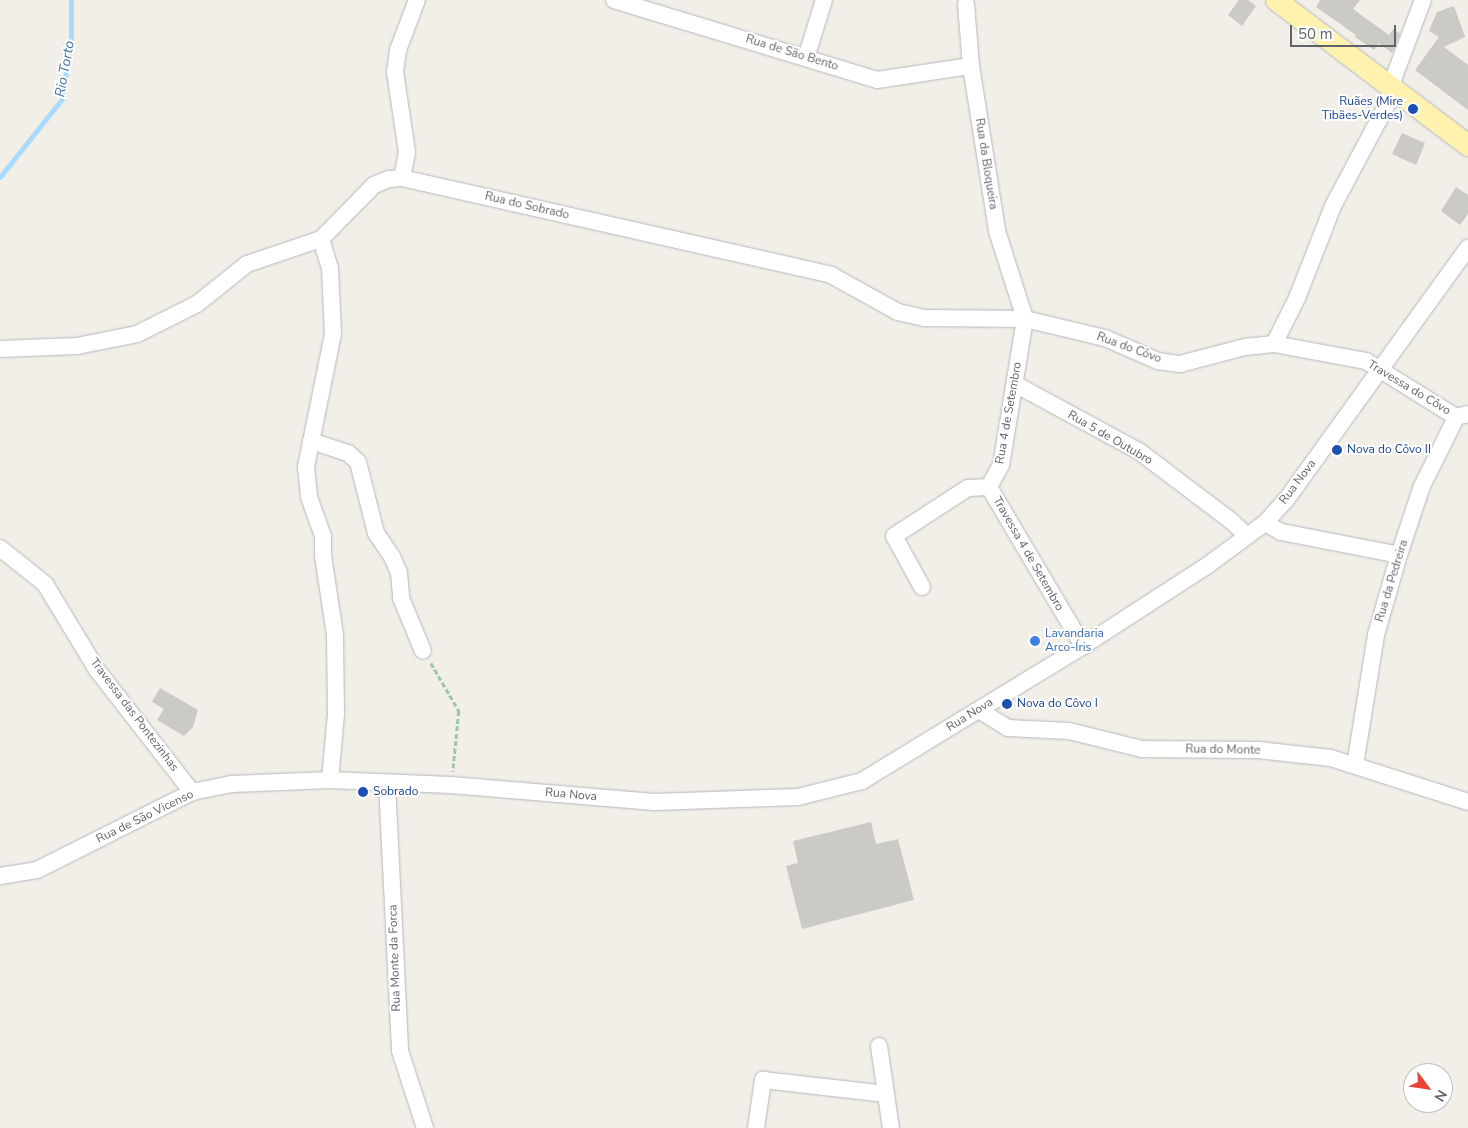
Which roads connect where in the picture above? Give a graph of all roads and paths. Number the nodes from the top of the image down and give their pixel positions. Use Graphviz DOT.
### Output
graph roads {
  1 [pos="417,0"];
  2 [pos="614,0"];
  3 [pos="824,0"];
  4 [pos="1276,0"];
  5 [pos="1422,0"];
  6 [pos="966,4"];
  7 [pos="806,58"];
  8 [pos="971,66"];
  9 [pos="1393,87"];
  10 [pos="1468,145"];
  11 [pos="402,178"];
  12 [pos="322,239"];
  13 [pos="1468,248"];
  14 [pos="831,275"];
  15 [pos="1025,319"];
  16 [pos="1274,344"];
  17 [pos="0,349"];
  18 [pos="1382,369"];
  19 [pos="1015,384"];
  20 [pos="1462,415"];
  21 [pos="311,441"];
  22 [pos="990,487"];
  23 [pos="1265,523"];
  24 [pos="1247,536"];
  25 [pos="0,548"];
  26 [pos="1399,555"];
  27 [pos="922,587"];
  28 [pos="1083,646"];
  29 [pos="423,651"];
  30 [pos="979,710"];
  31 [pos="1355,765"];
  32 [pos="330,780"];
  33 [pos="387,784"];
  34 [pos="451,785"];
  35 [pos="192,792"];
  36 [pos="1468,802"];
  37 [pos="0,876"];
  38 [pos="879,1046"];
  39 [pos="886,1094"];
  40 [pos="425,1128"];
  41 [pos="756,1128"];
  42 [pos="891,1128"];
  1 -- 11 [label="street"];
  2 -- 7 [label="street, Rua de São Bento"];
  3 -- 7 [label="street"];
  4 -- 9 [label="main road"];
  5 -- 9 [label="street"];
  6 -- 8 [label="street, Rua da Bloqueira"];
  7 -- 8 [label="street, Rua de São Bento"];
  8 -- 15 [label="street, Rua da Bloqueira"];
  9 -- 10 [label="main road"];
  9 -- 16 [label="street"];
  11 -- 12 [label="street"];
  11 -- 14 [label="street, Rua do Sobrado"];
  12 -- 17 [label="street"];
  12 -- 21 [label="street"];
  13 -- 18 [label="street, Rua Nova"];
  14 -- 15 [label="street, Rua do Côvo"];
  15 -- 16 [label="street, Rua do Côvo"];
  15 -- 19 [label="street, Rua 4 de Setembro"];
  16 -- 18 [label="street, Travessa do Côvo"];
  18 -- 20 [label="street, Travessa do Côvo"];
  18 -- 23 [label="street, Rua Nova"];
  19 -- 22 [label="street, Rua 4 de Setembro"];
  19 -- 24 [label="street, Rua 5 de Outubro"];
  20 -- 26 [label="street, Rua da Pedreira"];
  21 -- 29 [label="street"];
  21 -- 32 [label="street"];
  22 -- 27 [label="street"];
  22 -- 28 [label="street, Travessa 4 de Setembro"];
  23 -- 24 [label="street, Rua Nova"];
  23 -- 26 [label="street"];
  24 -- 28 [label="street, Rua Nova"];
  25 -- 35 [label="street, Travessa das Pontezinhas"];
  26 -- 31 [label="street, Rua da Pedreira"];
  28 -- 30 [label="street, Rua Nova"];
  29 -- 34 [label="path"];
  30 -- 31 [label="street, Rua do Monte"];
  30 -- 34 [label="street, Rua Nova"];
  31 -- 36 [label="street, Rua do Monte"];
  32 -- 33 [label="street, Rua de São Vicenso"];
  32 -- 35 [label="street, Rua de São Vicenso"];
  33 -- 34 [label="street, Rua Nova"];
  33 -- 40 [label="street, Rua Monte da Forca"];
  35 -- 37 [label="street, Rua de São Vicenso"];
  38 -- 39 [label="street"];
  39 -- 41 [label="street"];
  39 -- 42 [label="street"];
}
